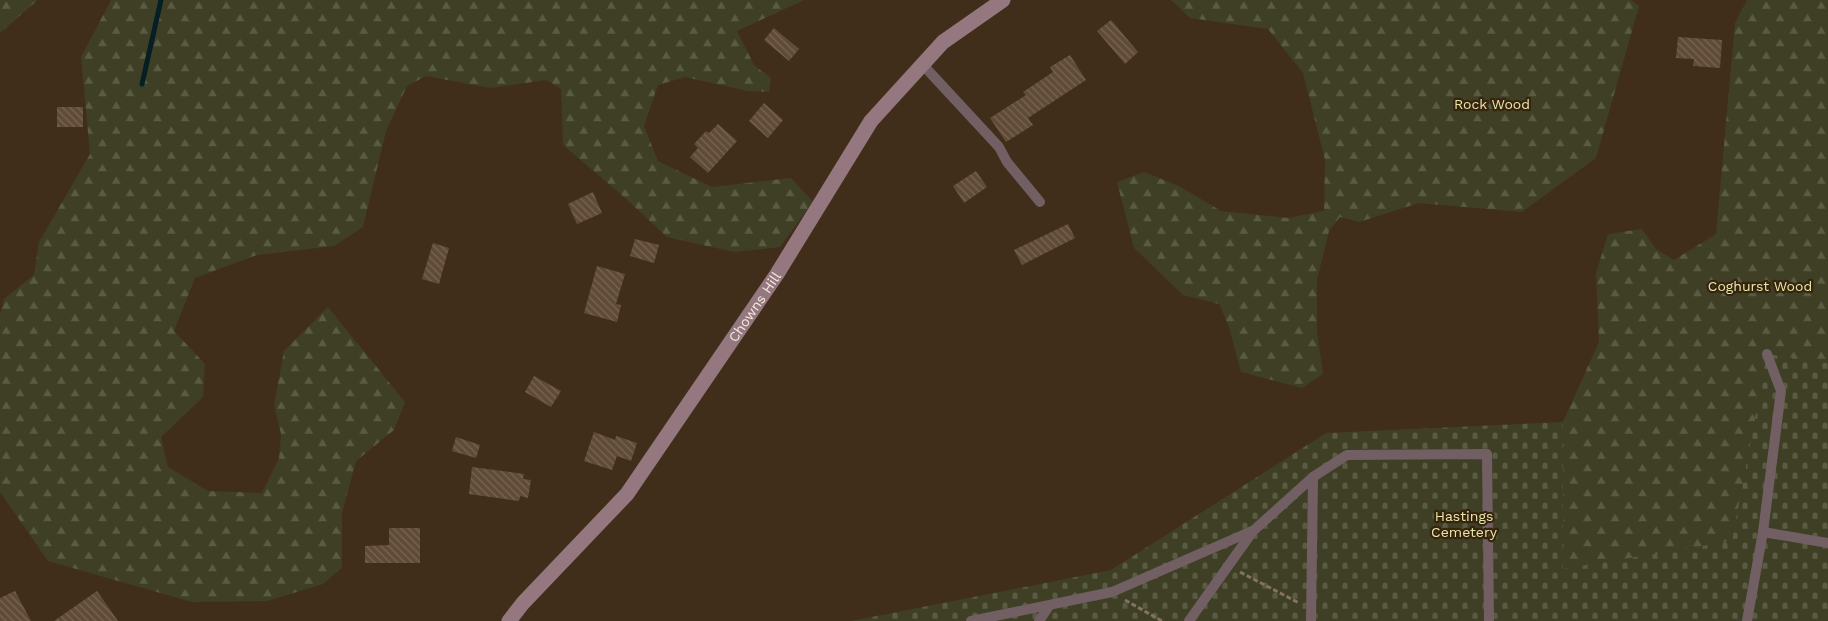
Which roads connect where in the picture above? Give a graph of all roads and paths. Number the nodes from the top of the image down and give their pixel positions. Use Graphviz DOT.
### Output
graph roads {
  1 [pos="1003,0"];
  2 [pos="923,65"];
  3 [pos="1040,202"];
  4 [pos="1767,354"];
  5 [pos="1313,477"];
  6 [pos="1253,531"];
  7 [pos="1763,532"];
  8 [pos="1828,543"];
  9 [pos="1228,566"];
  10 [pos="1112,592"];
  11 [pos="1049,606"];
  12 [pos="1311,610"];
  13 [pos="509,621"];
  14 [pos="971,621"];
  15 [pos="1039,621"];
  16 [pos="1162,621"];
  17 [pos="1189,621"];
  18 [pos="1311,621"];
  19 [pos="1489,621"];
  20 [pos="1747,621"];
  1 -- 2 [label="street, Chowns Hill"];
  2 -- 3 [label="lane"];
  2 -- 13 [label="street, Chowns Hill"];
  4 -- 7 [label="lane"];
  5 -- 6 [label="lane"];
  5 -- 12 [label="lane"];
  5 -- 19 [label="lane"];
  6 -- 9 [label="lane"];
  6 -- 10 [label="lane"];
  7 -- 8 [label="lane"];
  7 -- 20 [label="lane"];
  9 -- 12 [label="path"];
  9 -- 17 [label="lane"];
  10 -- 11 [label="lane"];
  10 -- 16 [label="path"];
  11 -- 14 [label="lane"];
  11 -- 15 [label="lane"];
  12 -- 18 [label="lane"];
}
